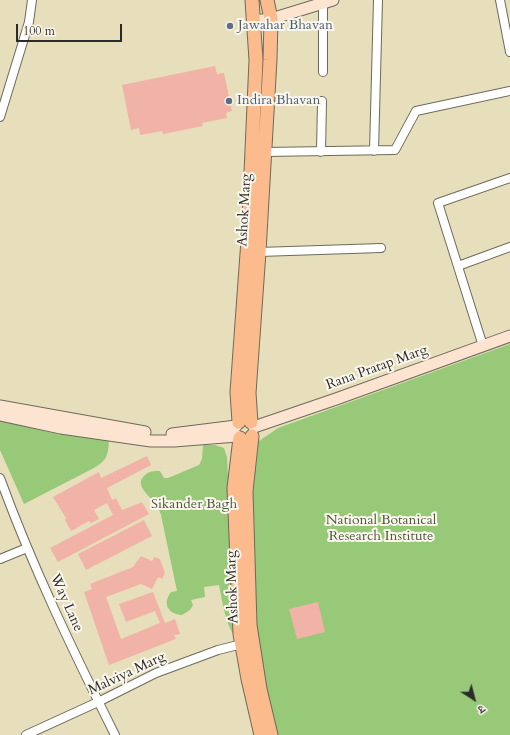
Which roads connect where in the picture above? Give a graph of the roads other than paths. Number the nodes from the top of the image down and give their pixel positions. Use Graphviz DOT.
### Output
graph roads {
  1 [pos="32,0"];
  2 [pos="252,0"];
  3 [pos="268,0"];
  4 [pos="378,0"];
  5 [pos="500,0"];
  6 [pos="328,1"];
  7 [pos="271,19"];
  8 [pos="253,21"];
  9 [pos="510,52"];
  10 [pos="323,72"];
  11 [pos="510,91"];
  12 [pos="322,101"];
  13 [pos="0,117"];
  14 [pos="374,151"];
  15 [pos="264,152"];
  16 [pos="321,152"];
  17 [pos="510,178"];
  18 [pos="381,248"];
  19 [pos="510,248"];
  20 [pos="259,252"];
  21 [pos="458,266"];
  22 [pos="510,336"];
  23 [pos="483,346"];
  24 [pos="0,406"];
  25 [pos="0,415"];
  26 [pos="244,430"];
  27 [pos="0,478"];
  28 [pos="27,548"];
  29 [pos="0,559"];
  30 [pos="242,644"];
  31 [pos="98,702"];
  32 [pos="26,735"];
  33 [pos="115,735"];
  34 [pos="260,735"];
  35 [pos="270,735"];
  1 -- 13 [label="street"];
  2 -- 8 [label="main road, Ashok Marg"];
  3 -- 7 [label="main road, Ashok Marg"];
  4 -- 14 [label="street"];
  5 -- 9 [label="street"];
  6 -- 7 [label="street"];
  6 -- 10 [label="street"];
  7 -- 8 [label="street"];
  7 -- 15 [label="main road, Ashok Marg"];
  8 -- 26 [label="main road, Ashok Marg"];
  11 -- 14 [label="street"];
  12 -- 16 [label="street"];
  14 -- 16 [label="street"];
  15 -- 16 [label="street"];
  15 -- 20 [label="main road, Ashok Marg"];
  17 -- 21 [label="street"];
  18 -- 20 [label="street"];
  19 -- 21 [label="street"];
  20 -- 26 [label="main road, Ashok Marg"];
  21 -- 23 [label="street"];
  22 -- 23 [label="street, Rana Pratap Marg"];
  23 -- 26 [label="street, Rana Pratap Marg"];
  24 -- 26 [label="street, Rana Pratap Marg"];
  25 -- 26 [label="street, Rana Pratap Marg"];
  26 -- 30 [label="main road, Ashok Marg"];
  26 -- 35 [label="main road, Ashok Marg"];
  27 -- 28 [label="street, Way Lane"];
  28 -- 29 [label="street"];
  28 -- 31 [label="street, Way Lane"];
  30 -- 31 [label="street, Malviya Marg"];
  30 -- 34 [label="main road, Ashok Marg"];
  31 -- 32 [label="street, Malviya Marg"];
  31 -- 33 [label="street, Way Lane"];
}
